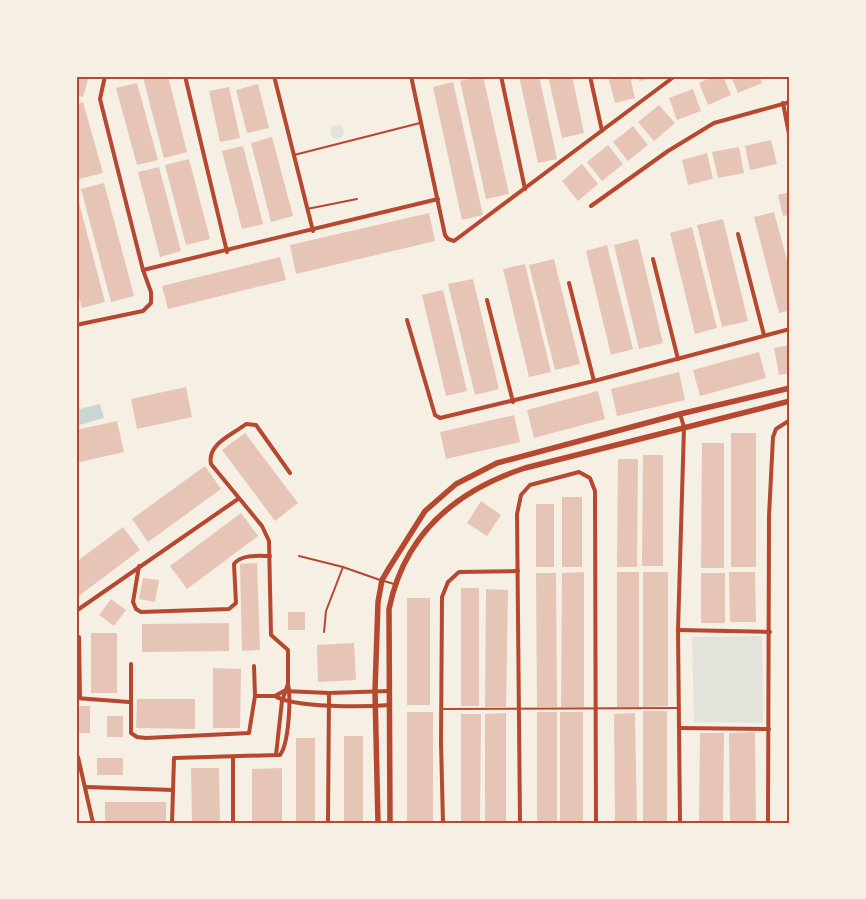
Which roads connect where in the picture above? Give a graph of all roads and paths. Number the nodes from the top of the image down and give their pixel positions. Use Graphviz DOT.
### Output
graph roads {
  1 [pos="105,76"];
  2 [pos="186,76"];
  3 [pos="274,76"];
  4 [pos="411,76"];
  5 [pos="501,76"];
  6 [pos="590,76"];
  7 [pos="675,76"];
  8 [pos="790,102"];
  9 [pos="783,103"];
  10 [pos="420,123"];
  11 [pos="602,130"];
  12 [pos="790,139"];
  13 [pos="294,155"];
  14 [pos="525,189"];
  15 [pos="357,199"];
  16 [pos="438,199"];
  17 [pos="591,206"];
  18 [pos="307,209"];
  19 [pos="313,231"];
  20 [pos="738,234"];
  21 [pos="227,252"];
  22 [pos="653,259"];
  23 [pos="143,270"];
  24 [pos="569,282"];
  25 [pos="487,300"];
  26 [pos="407,320"];
  27 [pos="76,325"];
  28 [pos="790,329"];
  29 [pos="764,335"];
  30 [pos="678,359"];
  31 [pos="594,381"];
  32 [pos="790,388"];
  33 [pos="790,401"];
  34 [pos="513,402"];
  35 [pos="680,414"];
  36 [pos="790,420"];
  37 [pos="684,427"];
  38 [pos="290,473"];
  39 [pos="238,499"];
  40 [pos="270,556"];
  41 [pos="299,556"];
  42 [pos="139,566"];
  43 [pos="343,567"];
  44 [pos="518,571"];
  45 [pos="382,580"];
  46 [pos="394,584"];
  47 [pos="76,611"];
  48 [pos="678,630"];
  49 [pos="324,632"];
  50 [pos="770,632"];
  51 [pos="78,637"];
  52 [pos="131,664"];
  53 [pos="254,666"];
  54 [pos="288,684"];
  55 [pos="284,691"];
  56 [pos="290,691"];
  57 [pos="375,691"];
  58 [pos="390,691"];
  59 [pos="329,693"];
  60 [pos="255,696"];
  61 [pos="275,696"];
  62 [pos="78,698"];
  63 [pos="282,701"];
  64 [pos="129,702"];
  65 [pos="289,702"];
  66 [pos="329,705"];
  67 [pos="376,706"];
  68 [pos="390,706"];
  69 [pos="679,708"];
  70 [pos="441,709"];
  71 [pos="519,709"];
  72 [pos="596,710"];
  73 [pos="679,728"];
  74 [pos="769,729"];
  75 [pos="276,755"];
  76 [pos="78,757"];
  77 [pos="233,758"];
  78 [pos="86,787"];
  79 [pos="173,790"];
  80 [pos="92,823"];
  81 [pos="172,823"];
  82 [pos="233,823"];
  83 [pos="328,823"];
  84 [pos="378,823"];
  85 [pos="390,823"];
  86 [pos="442,823"];
  87 [pos="520,823"];
  88 [pos="596,823"];
  89 [pos="680,823"];
  90 [pos="768,823"];
  1 -- 23 [label="street"];
  2 -- 21 [label="street"];
  3 -- 13 [label="street"];
  4 -- 10 [label="street"];
  5 -- 14 [label="street"];
  6 -- 11 [label="street"];
  7 -- 11 [label="street"];
  8 -- 9 [label="street"];
  9 -- 12 [label="street"];
  9 -- 17 [label="street"];
  10 -- 13 [label="lane"];
  10 -- 16 [label="street"];
  11 -- 14 [label="street"];
  13 -- 18 [label="street"];
  14 -- 16 [label="street"];
  15 -- 18 [label="lane"];
  16 -- 19 [label="street"];
  18 -- 19 [label="street"];
  19 -- 21 [label="street"];
  20 -- 29 [label="street"];
  21 -- 23 [label="street"];
  22 -- 30 [label="street"];
  23 -- 27 [label="street"];
  24 -- 31 [label="street"];
  25 -- 34 [label="street"];
  26 -- 34 [label="street"];
  28 -- 29 [label="street"];
  29 -- 30 [label="street"];
  30 -- 31 [label="street"];
  31 -- 34 [label="street"];
  32 -- 35 [label="main road"];
  33 -- 37 [label="main road"];
  35 -- 37 [label="street"];
  35 -- 45 [label="main road"];
  36 -- 50 [label="street"];
  37 -- 46 [label="main road"];
  37 -- 48 [label="street"];
  38 -- 39 [label="street"];
  39 -- 40 [label="street"];
  39 -- 42 [label="street"];
  40 -- 42 [label="street"];
  40 -- 54 [label="street"];
  41 -- 43 [label="lane"];
  42 -- 47 [label="street"];
  43 -- 45 [label="lane"];
  43 -- 49 [label="lane"];
  44 -- 70 [label="street"];
  44 -- 71 [label="street"];
  44 -- 72 [label="street"];
  45 -- 46 [label="lane"];
  45 -- 57 [label="main road"];
  46 -- 58 [label="main road"];
  48 -- 50 [label="street"];
  48 -- 69 [label="street"];
  50 -- 74 [label="street"];
  51 -- 62 [label="street"];
  52 -- 64 [label="street"];
  53 -- 60 [label="street"];
  54 -- 55 [label="street"];
  54 -- 56 [label="street"];
  55 -- 56 [label="street"];
  55 -- 61 [label="street"];
  55 -- 63 [label="street"];
  56 -- 59 [label="street"];
  56 -- 65 [label="street"];
  57 -- 58 [label="street"];
  57 -- 59 [label="street"];
  57 -- 67 [label="main road"];
  58 -- 68 [label="main road"];
  59 -- 66 [label="street"];
  60 -- 61 [label="street"];
  60 -- 64 [label="street"];
  61 -- 63 [label="street"];
  62 -- 64 [label="street"];
  63 -- 65 [label="street"];
  63 -- 75 [label="street"];
  65 -- 66 [label="street"];
  65 -- 75 [label="street"];
  66 -- 67 [label="street"];
  66 -- 83 [label="street"];
  67 -- 68 [label="street"];
  67 -- 84 [label="main road"];
  68 -- 85 [label="main road"];
  69 -- 72 [label="lane"];
  69 -- 73 [label="street"];
  70 -- 71 [label="lane"];
  70 -- 86 [label="street"];
  71 -- 72 [label="lane"];
  71 -- 87 [label="street"];
  72 -- 88 [label="street"];
  73 -- 74 [label="street"];
  73 -- 89 [label="street"];
  74 -- 90 [label="street"];
  75 -- 77 [label="street"];
  76 -- 78 [label="street"];
  77 -- 79 [label="street"];
  77 -- 82 [label="street"];
  78 -- 79 [label="street"];
  78 -- 80 [label="street"];
  79 -- 81 [label="street"];
}
